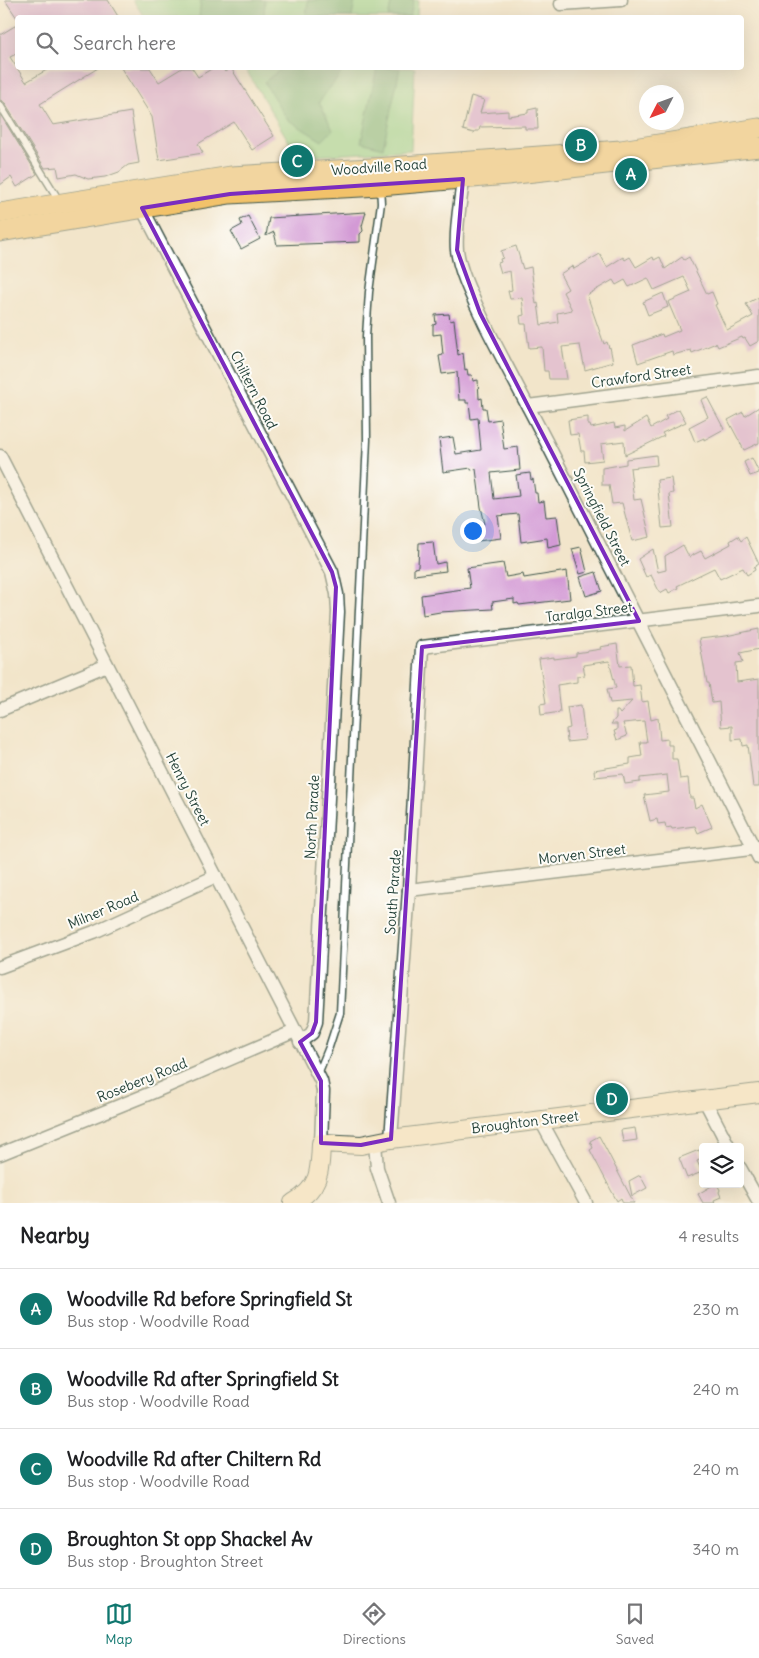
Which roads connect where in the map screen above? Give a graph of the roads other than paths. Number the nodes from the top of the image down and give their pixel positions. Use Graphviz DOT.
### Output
graph roads {
  1 [pos="621,0"];
  2 [pos="561,4"];
  3 [pos="0,106"];
  4 [pos="759,128"];
  5 [pos="759,147"];
  6 [pos="387,179"];
  7 [pos="464,179"];
  8 [pos="61,203"];
  9 [pos="142,208"];
  10 [pos="0,213"];
  11 [pos="0,232"];
  12 [pos="759,376"];
  13 [pos="528,406"];
  14 [pos="0,456"];
  15 [pos="336,587"];
  16 [pos="759,606"];
  17 [pos="639,621"];
  18 [pos="422,647"];
  19 [pos="107,665"];
  20 [pos="0,710"];
  21 [pos="757,852"];
  22 [pos="216,876"];
  23 [pos="409,890"];
  24 [pos="0,967"];
  25 [pos="298,1036"];
  26 [pos="317,1074"];
  27 [pos="759,1093"];
  28 [pos="704,1100"];
  29 [pos="541,1121"];
  30 [pos="321,1143"];
  31 [pos="367,1143"];
  32 [pos="727,1143"];
  33 [pos="0,1154"];
  34 [pos="744,1175"];
  35 [pos="759,1202"];
  36 [pos="293,1203"];
  37 [pos="389,1203"];
  38 [pos="586,1203"];
  1 -- 2 [label="street"];
  3 -- 8 [label="lane"];
  4 -- 6 [label="main road, Woodville Road"];
  5 -- 7 [label="main road, Woodville Road"];
  6 -- 7 [label="main road, Woodville Road"];
  6 -- 8 [label="main road, Woodville Road"];
  6 -- 9 [label="main road, Woodville Road"];
  6 -- 26 [label="lane"];
  7 -- 13 [label="street, Springfield Street"];
  8 -- 10 [label="main road, Woodville Road"];
  9 -- 11 [label="main road, Woodville Road"];
  9 -- 15 [label="street, Chiltern Road"];
  12 -- 13 [label="street, Crawford Street"];
  13 -- 17 [label="street, Springfield Street"];
  14 -- 19 [label="street, Henry Street"];
  15 -- 25 [label="street, North Parade"];
  16 -- 17 [label="street, Taralga Street"];
  17 -- 18 [label="street, Taralga Street"];
  17 -- 21 [label="street, Springfield Street"];
  18 -- 23 [label="street, South Parade"];
  19 -- 20 [label="street"];
  19 -- 22 [label="street, Henry Street"];
  21 -- 23 [label="street, Morven Street"];
  22 -- 24 [label="street, Milner Road"];
  22 -- 25 [label="street, Henry Street"];
  23 -- 31 [label="street, South Parade"];
  25 -- 26 [label="street, Henry Street"];
  25 -- 33 [label="street, Rosebery Road"];
  26 -- 30 [label="street, Henry Street"];
  27 -- 28 [label="street, Broughton Street"];
  28 -- 29 [label="street, Broughton Street"];
  28 -- 32 [label="street"];
  29 -- 31 [label="street, Broughton Street"];
  29 -- 38 [label="street"];
  30 -- 31 [label="street, Broughton Street"];
  30 -- 36 [label="street"];
  31 -- 37 [label="street"];
  34 -- 35 [label="street"];
}
